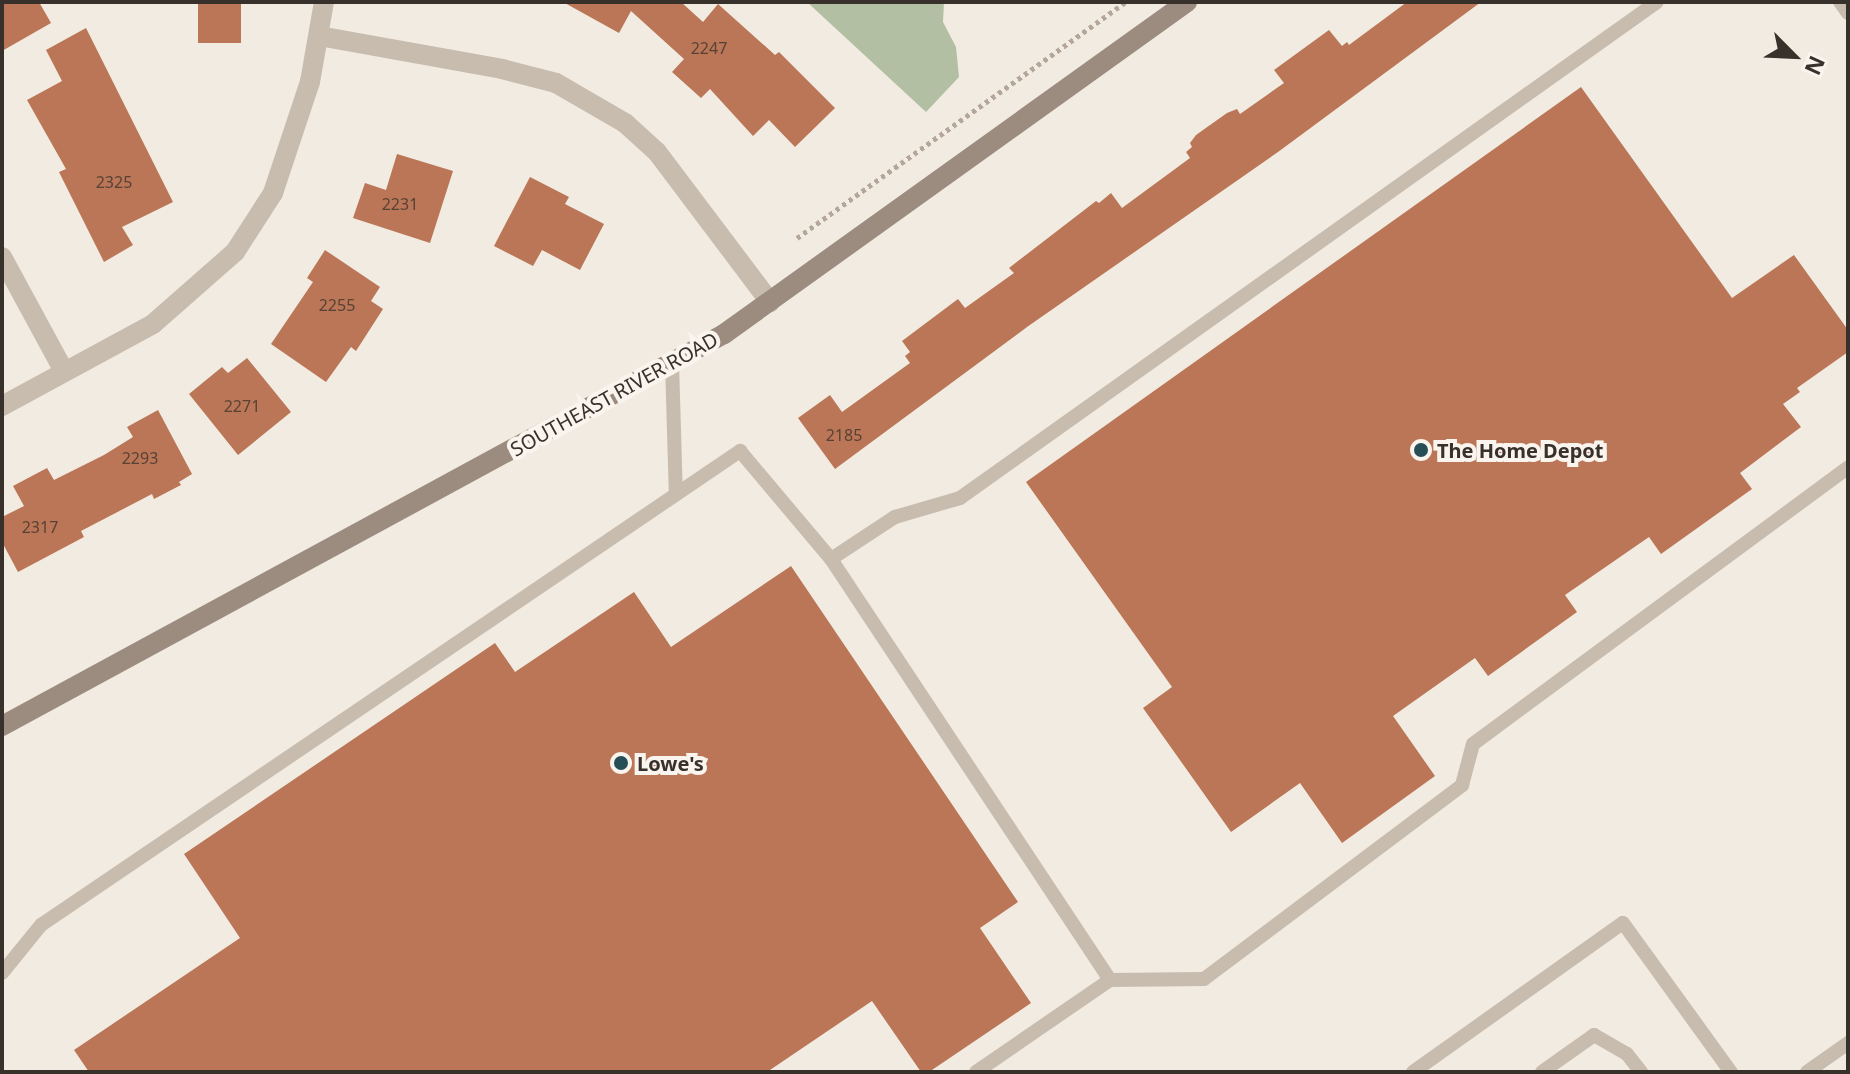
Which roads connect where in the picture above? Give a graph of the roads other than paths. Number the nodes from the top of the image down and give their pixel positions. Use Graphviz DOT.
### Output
graph roads {
  1 [pos="324,2"];
  2 [pos="1187,2"];
  3 [pos="1657,2"];
  4 [pos="1840,2"];
  5 [pos="1848,13"];
  6 [pos="319,36"];
  7 [pos="2,257"];
  8 [pos="770,302"];
  9 [pos="672,363"];
  10 [pos="64,371"];
  11 [pos="2,406"];
  12 [pos="1848,468"];
  13 [pos="676,494"];
  14 [pos="831,559"];
  15 [pos="2,726"];
  16 [pos="2,973"];
  17 [pos="1110,980"];
  18 [pos="1848,1043"];
  19 [pos="976,1072"];
  20 [pos="1413,1072"];
  21 [pos="1542,1072"];
  22 [pos="1641,1072"];
  23 [pos="1731,1072"];
  24 [pos="1807,1072"];
  1 -- 6 [label="street"];
  2 -- 8 [label="main road, SOUTHEAST RIVER ROAD"];
  3 -- 14 [label="lane"];
  4 -- 5 [label="lane"];
  6 -- 8 [label="street"];
  6 -- 10 [label="street"];
  7 -- 10 [label="street"];
  8 -- 9 [label="main road, SOUTHEAST RIVER ROAD"];
  9 -- 13 [label="lane"];
  9 -- 15 [label="main road, SOUTHEAST RIVER ROAD"];
  10 -- 11 [label="street"];
  12 -- 17 [label="lane"];
  13 -- 14 [label="lane"];
  13 -- 16 [label="lane"];
  14 -- 17 [label="lane"];
  17 -- 19 [label="lane"];
  18 -- 24 [label="lane"];
  20 -- 23 [label="lane"];
  21 -- 22 [label="lane"];
}
